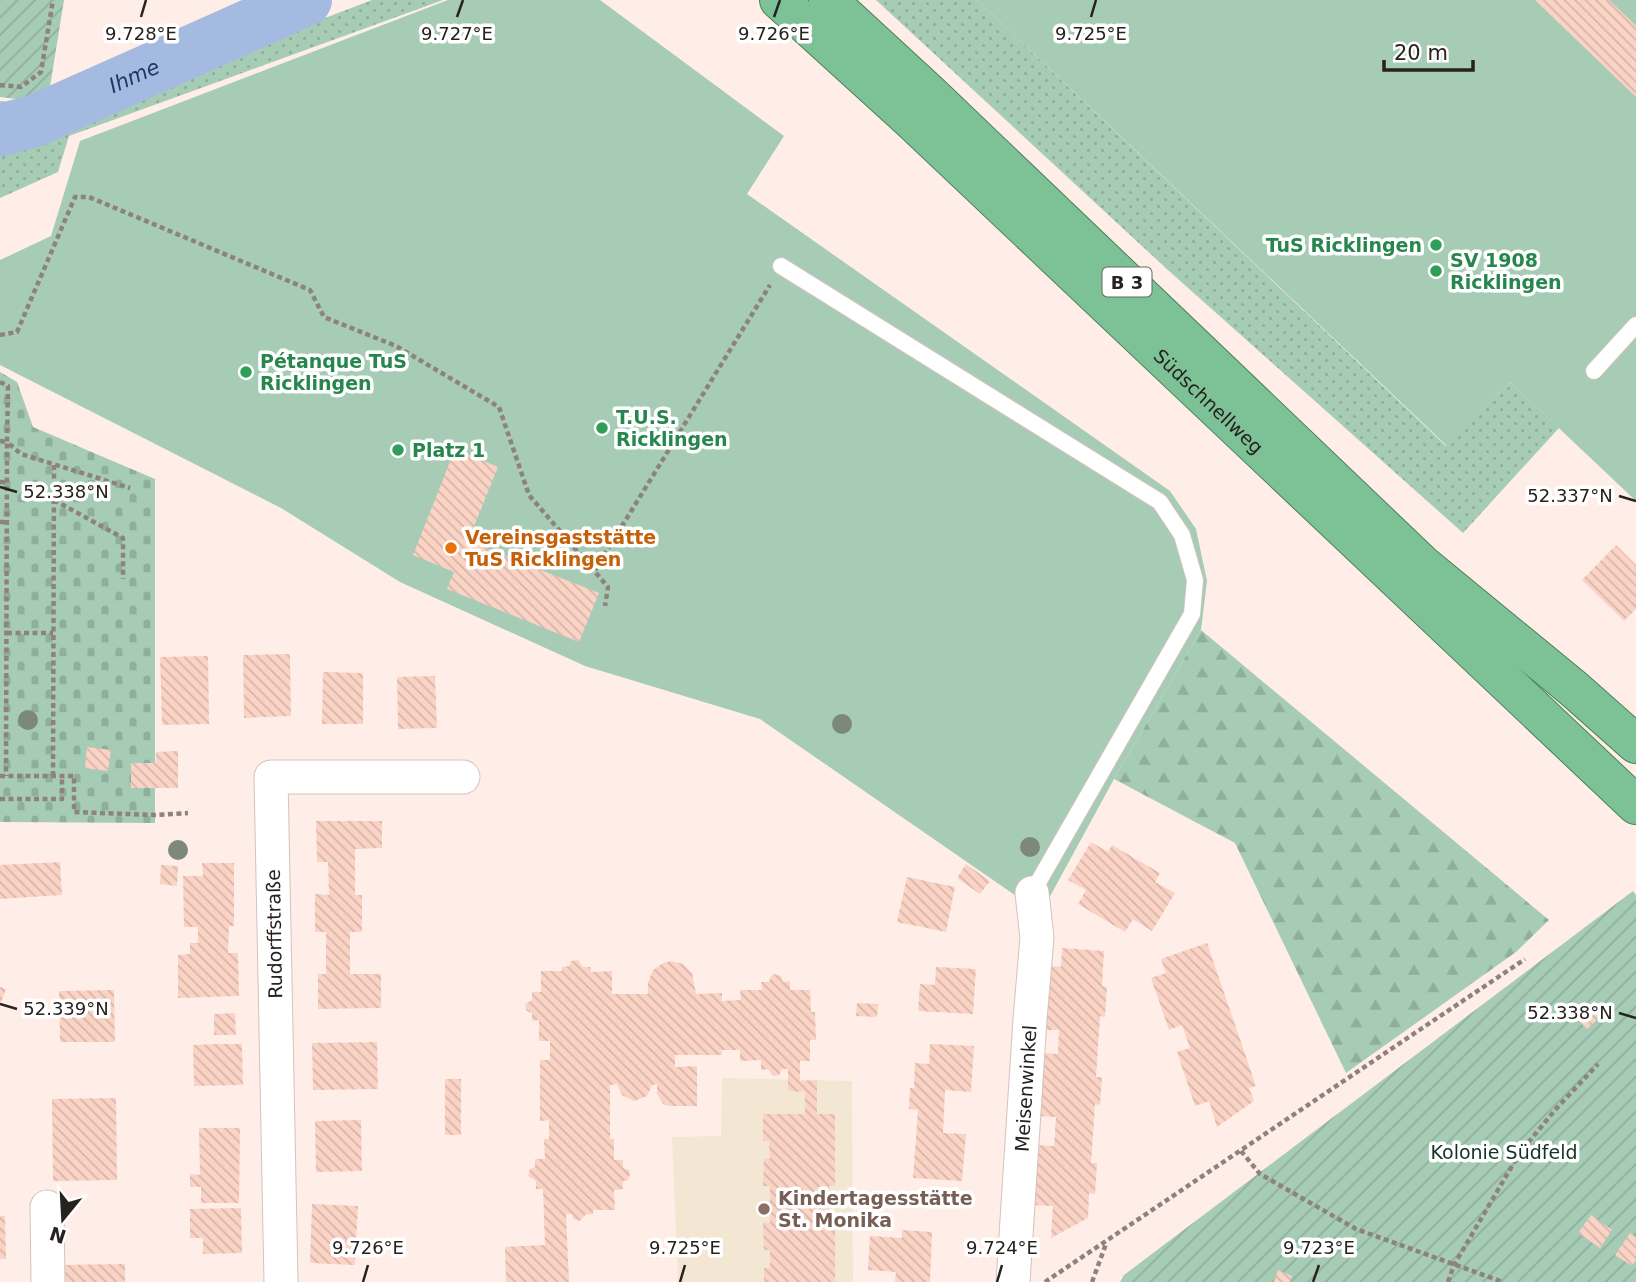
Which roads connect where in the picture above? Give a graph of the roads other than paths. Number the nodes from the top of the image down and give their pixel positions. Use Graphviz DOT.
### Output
graph roads {
  1 [pos="779,0"];
  2 [pos="828,0"];
  3 [pos="781,266"];
  4 [pos="1636,325"];
  5 [pos="1594,371"];
  6 [pos="1636,744"];
  7 [pos="463,777"];
  8 [pos="1636,805"];
  9 [pos="1032,893"];
  10 [pos="47,1206"];
  11 [pos="48,1282"];
  12 [pos="281,1282"];
  13 [pos="1013,1282"];
  1 -- 8 [label="highway, Südschnellweg / B 3"];
  2 -- 6 [label="highway, Südschnellweg / B 3"];
  3 -- 9 [label="lane"];
  4 -- 5 [label="lane"];
  7 -- 12 [label="street, Rudorffstraße"];
  9 -- 13 [label="street, Meisenwinkel"];
  10 -- 11 [label="street"];
}
